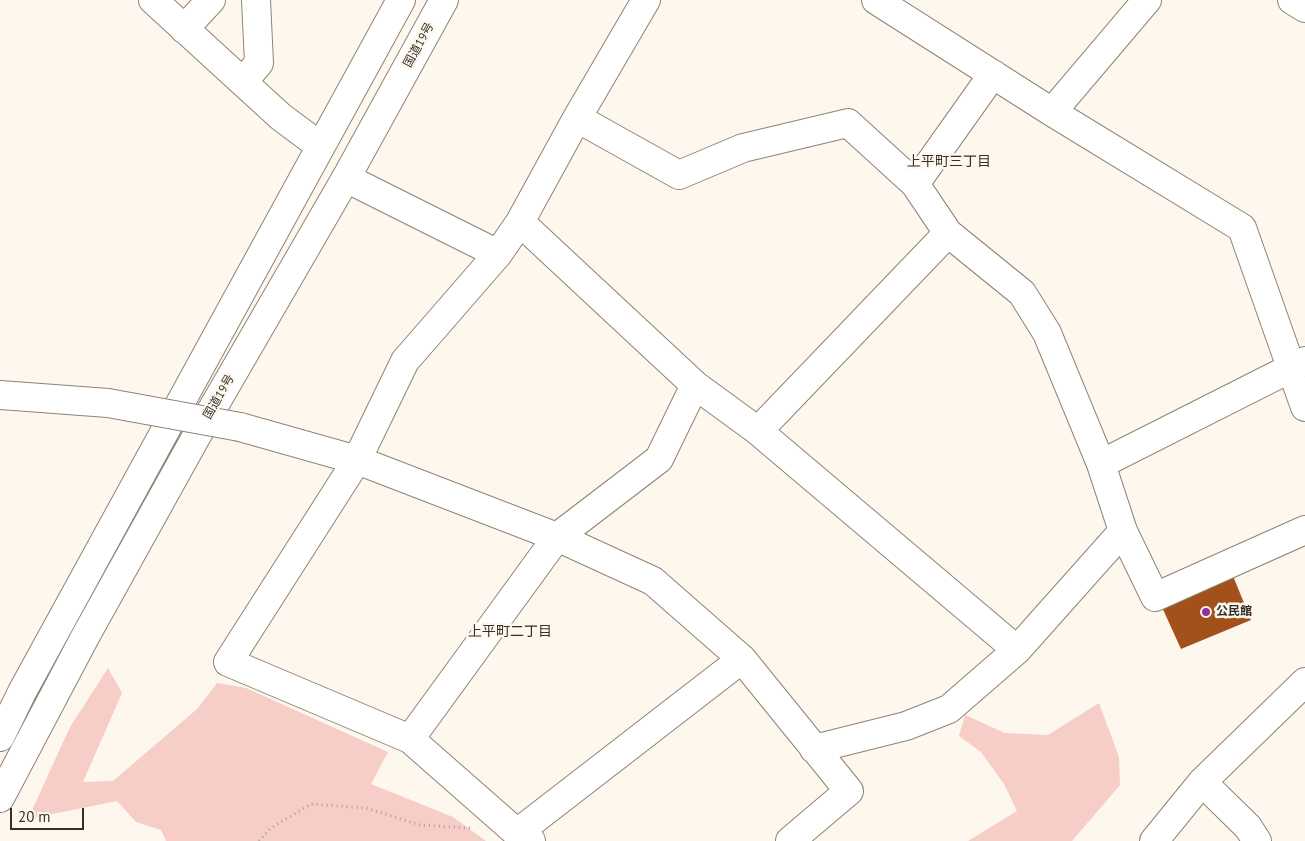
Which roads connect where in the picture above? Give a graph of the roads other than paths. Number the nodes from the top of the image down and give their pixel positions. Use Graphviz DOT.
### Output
graph roads {
  1 [pos="153,0"];
  2 [pos="211,0"];
  3 [pos="256,0"];
  4 [pos="401,0"];
  5 [pos="444,0"];
  6 [pos="646,0"];
  7 [pos="876,0"];
  8 [pos="1147,0"];
  9 [pos="1292,0"];
  10 [pos="1305,8"];
  11 [pos="184,29"];
  12 [pos="993,74"];
  13 [pos="243,82"];
  14 [pos="1052,112"];
  15 [pos="577,118"];
  16 [pos="320,146"];
  17 [pos="346,178"];
  18 [pos="915,184"];
  19 [pos="520,222"];
  20 [pos="948,233"];
  21 [pos="498,254"];
  22 [pos="1298,364"];
  23 [pos="696,385"];
  24 [pos="0,395"];
  25 [pos="1305,407"];
  26 [pos="758,431"];
  27 [pos="358,460"];
  28 [pos="1101,464"];
  29 [pos="1305,530"];
  30 [pos="1124,531"];
  31 [pos="557,537"];
  32 [pos="1017,650"];
  33 [pos="742,659"];
  34 [pos="1305,682"];
  35 [pos="0,737"];
  36 [pos="410,740"];
  37 [pos="814,749"];
  38 [pos="1202,782"];
  39 [pos="0,798"];
  40 [pos="516,830"];
  41 [pos="790,841"];
  42 [pos="1154,841"];
  43 [pos="1257,841"];
  1 -- 11 [label="main road"];
  2 -- 11 [label="main road"];
  3 -- 13 [label="main road"];
  4 -- 16 [label="main road"];
  5 -- 17 [label="main road, 国道19号"];
  6 -- 15 [label="main road"];
  7 -- 12 [label="main road"];
  8 -- 14 [label="main road"];
  9 -- 10 [label="main road"];
  11 -- 13 [label="main road"];
  12 -- 14 [label="main road"];
  12 -- 18 [label="main road"];
  13 -- 16 [label="main road"];
  14 -- 22 [label="main road"];
  15 -- 18 [label="main road"];
  15 -- 19 [label="main road"];
  16 -- 35 [label="main road"];
  17 -- 21 [label="main road"];
  17 -- 39 [label="main road, 国道19号"];
  18 -- 20 [label="main road"];
  19 -- 21 [label="main road"];
  19 -- 23 [label="main road"];
  20 -- 26 [label="main road"];
  20 -- 28 [label="main road"];
  21 -- 27 [label="main road"];
  22 -- 25 [label="main road"];
  22 -- 28 [label="main road"];
  23 -- 26 [label="main road"];
  23 -- 31 [label="main road"];
  24 -- 27 [label="main road, bridge"];
  26 -- 32 [label="main road"];
  27 -- 31 [label="main road"];
  27 -- 36 [label="main road"];
  28 -- 30 [label="main road"];
  29 -- 30 [label="main road"];
  30 -- 32 [label="main road"];
  31 -- 33 [label="main road"];
  31 -- 36 [label="main road"];
  32 -- 37 [label="main road"];
  33 -- 37 [label="main road"];
  33 -- 40 [label="main road"];
  34 -- 38 [label="main road"];
  36 -- 40 [label="main road"];
  37 -- 41 [label="main road"];
  38 -- 42 [label="main road"];
  38 -- 43 [label="main road"];
}
